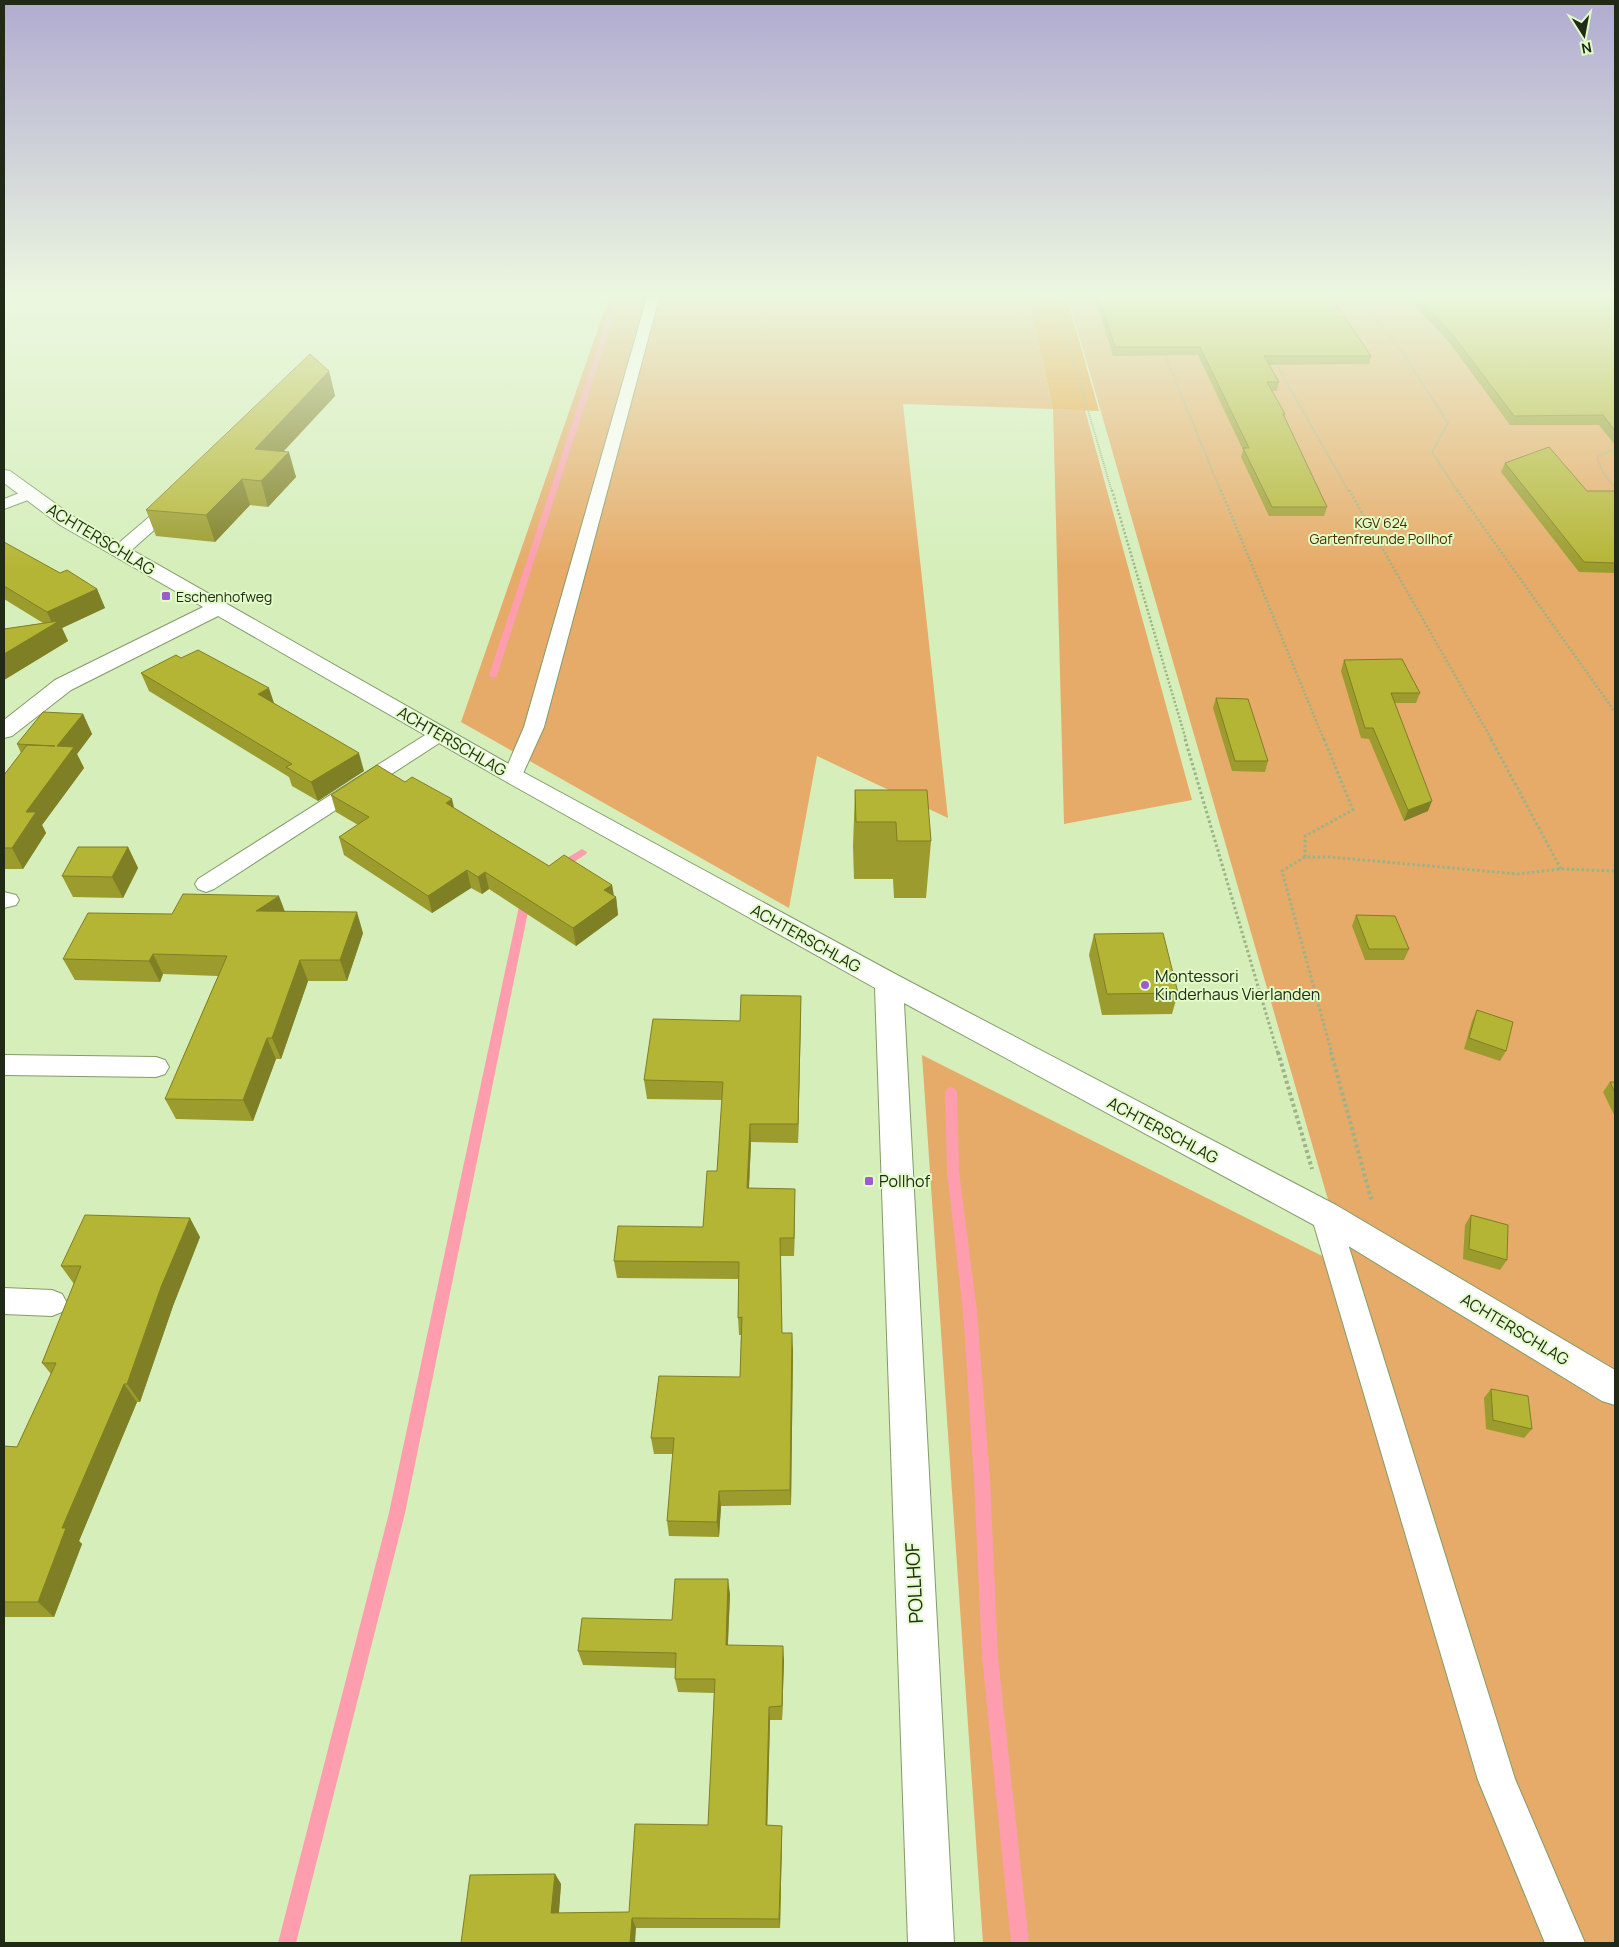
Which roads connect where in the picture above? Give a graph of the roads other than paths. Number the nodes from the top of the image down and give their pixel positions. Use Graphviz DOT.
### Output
graph roads {
  1 [pos="629,385"];
  2 [pos="4,475"];
  3 [pos="30,494"];
  4 [pos="184,494"];
  5 [pos="4,504"];
  6 [pos="120,551"];
  7 [pos="218,608"];
  8 [pos="4,731"];
  9 [pos="440,734"];
  10 [pos="513,776"];
  11 [pos="206,884"];
  12 [pos="889,983"];
  13 [pos="4,1065"];
  14 [pos="156,1067"];
  15 [pos="1326,1215"];
  16 [pos="4,1301"];
  17 [pos="52,1303"];
  18 [pos="1615,1389"];
  19 [pos="931,1943"];
  20 [pos="1565,1943"];
  1 -- 10 [label="lane"];
  2 -- 3 [label="street, ACHTERSCHLAG"];
  3 -- 5 [label="lane"];
  3 -- 6 [label="street, ACHTERSCHLAG"];
  4 -- 6 [label="lane"];
  6 -- 7 [label="street, ACHTERSCHLAG"];
  7 -- 8 [label="street"];
  7 -- 9 [label="street, ACHTERSCHLAG"];
  9 -- 10 [label="street, ACHTERSCHLAG"];
  9 -- 11 [label="lane"];
  10 -- 12 [label="street, ACHTERSCHLAG"];
  12 -- 15 [label="street, ACHTERSCHLAG"];
  12 -- 19 [label="street, POLLHOF"];
  13 -- 14 [label="lane"];
  15 -- 18 [label="street, ACHTERSCHLAG"];
  15 -- 20 [label="lane"];
  16 -- 17 [label="lane"];
}
